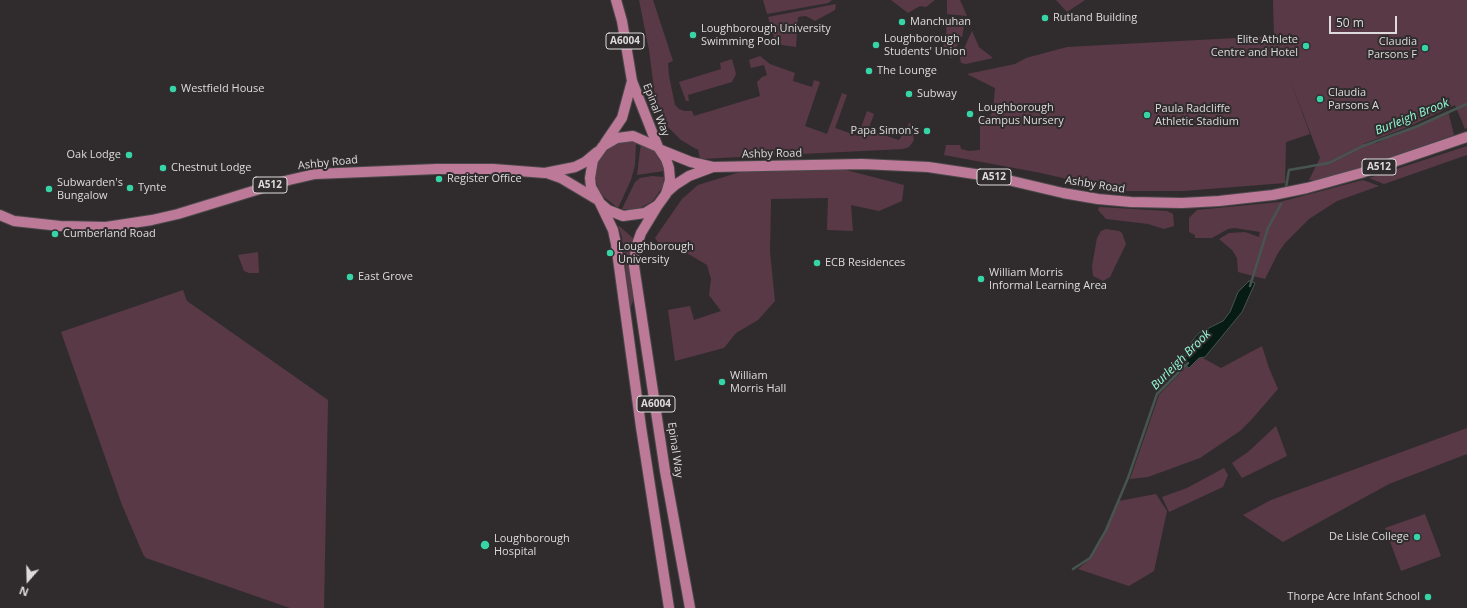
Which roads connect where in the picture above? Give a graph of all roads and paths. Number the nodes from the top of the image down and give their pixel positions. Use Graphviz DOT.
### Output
graph roads {
  1 [pos="616,0"];
  2 [pos="632,81"];
  3 [pos="1467,137"];
  4 [pos="659,148"];
  5 [pos="600,149"];
  6 [pos="713,167"];
  7 [pos="545,173"];
  8 [pos="666,194"];
  9 [pos="599,202"];
  10 [pos="658,205"];
  11 [pos="0,215"];
  12 [pos="665,471"];
  13 [pos="648,473"];
  14 [pos="669,608"];
  15 [pos="690,608"];
  1 -- 2 [label="main road, Epinal Way / A6004"];
  2 -- 4 [label="main road, Epinal Way / A6004"];
  2 -- 5 [label="main road, Epinal Way / A6004"];
  3 -- 6 [label="main road, Ashby Road / A512"];
  4 -- 5 [label="main road"];
  4 -- 6 [label="main road, Ashby Road"];
  4 -- 8 [label="main road"];
  5 -- 7 [label="main road, Ashby Road / A512"];
  5 -- 9 [label="main road"];
  6 -- 8 [label="main road, Ashby Road"];
  7 -- 9 [label="main road, Ashby Road / A512"];
  7 -- 11 [label="main road, Ashby Road / A512"];
  8 -- 10 [label="main road"];
  9 -- 10 [label="main road"];
  9 -- 13 [label="main road, A6004"];
  10 -- 12 [label="main road, Epinal Way / A6004"];
  12 -- 13 [label="main road"];
  12 -- 15 [label="main road, Epinal Way / A6004"];
  13 -- 14 [label="main road, A6004"];
}
